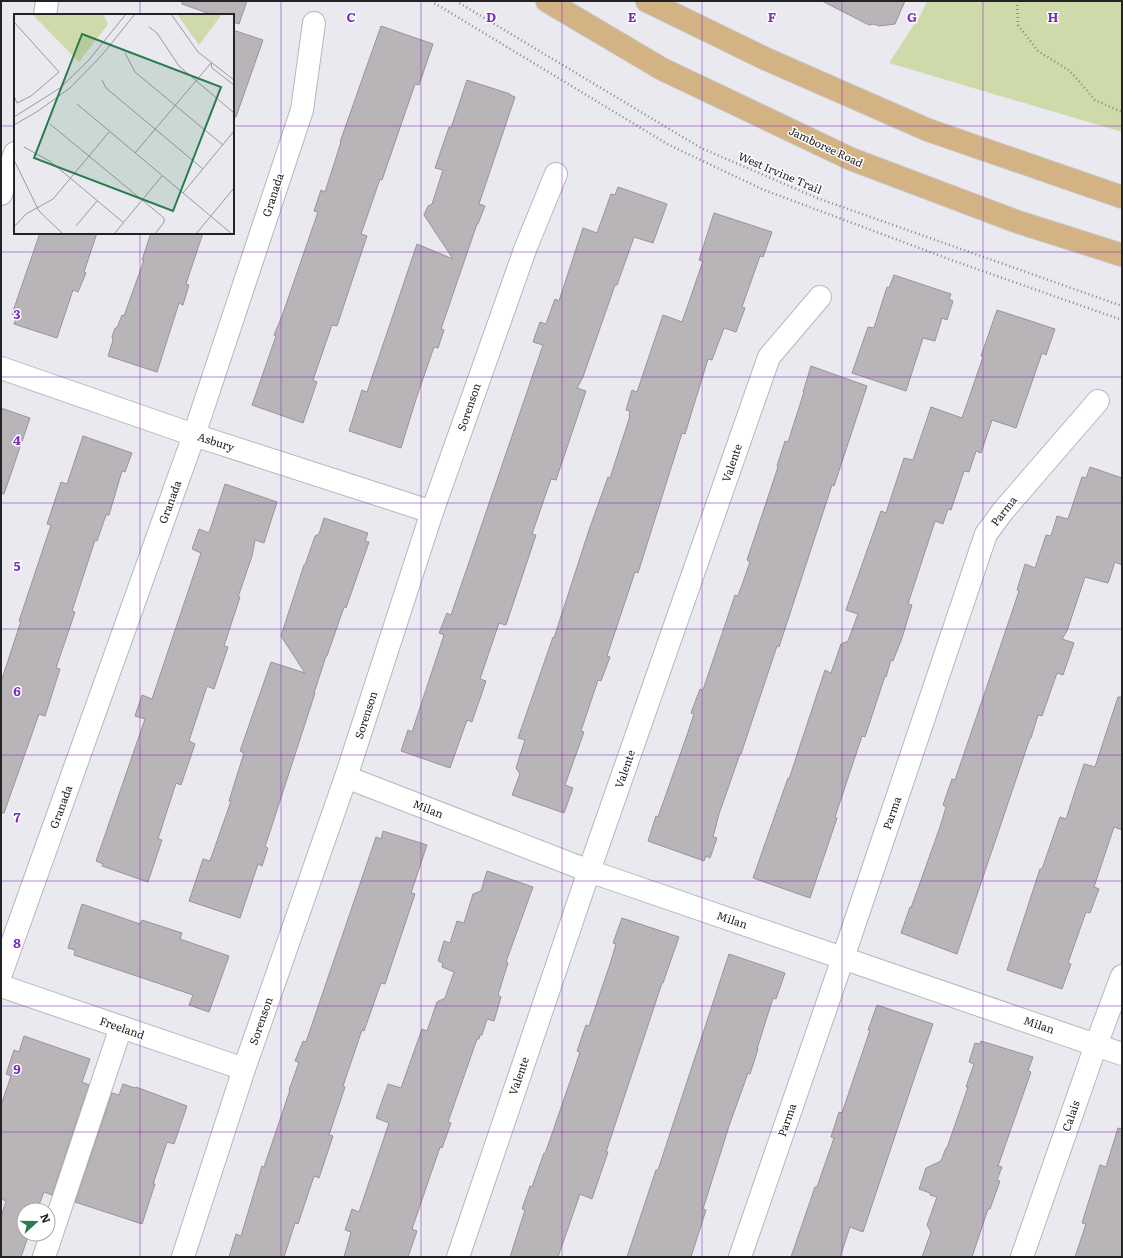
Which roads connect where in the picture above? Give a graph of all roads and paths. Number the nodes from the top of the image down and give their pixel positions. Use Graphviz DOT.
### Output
graph roads {
  1 [pos="46,1"];
  2 [pos="431,1"];
  3 [pos="456,1"];
  4 [pos="547,1"];
  5 [pos="647,1"];
  6 [pos="1017,1"];
  7 [pos="44,14"];
  8 [pos="314,23"];
  9 [pos="1122,112"];
  10 [pos="14,156"];
  11 [pos="556,174"];
  12 [pos="1,194"];
  13 [pos="1122,197"];
  14 [pos="1122,255"];
  15 [pos="820,297"];
  16 [pos="1122,306"];
  17 [pos="1122,320"];
  18 [pos="1,368"];
  19 [pos="1098,401"];
  20 [pos="194,435"];
  21 [pos="432,512"];
  22 [pos="346,777"];
  23 [pos="589,871"];
  24 [pos="843,958"];
  25 [pos="1,974"];
  26 [pos="1122,976"];
  27 [pos="1,986"];
  28 [pos="121,1027"];
  29 [pos="1096,1045"];
  30 [pos="1122,1054"];
  31 [pos="244,1069"];
  32 [pos="44,1257"];
  33 [pos="183,1257"];
  34 [pos="458,1257"];
  35 [pos="740,1257"];
  36 [pos="1022,1257"];
  1 -- 7 [label="street"];
  2 -- 17 [label="path"];
  3 -- 16 [label="path, West Irvine Trail"];
  4 -- 14 [label="main road, Jamboree Road"];
  5 -- 13 [label="main road"];
  6 -- 9 [label="path"];
  8 -- 20 [label="street, Granada"];
  10 -- 12 [label="street"];
  11 -- 21 [label="street, Sorenson"];
  15 -- 23 [label="street, Valente"];
  18 -- 20 [label="street, Asbury"];
  19 -- 24 [label="street, Parma"];
  20 -- 21 [label="street, Asbury"];
  20 -- 25 [label="street, Granada"];
  21 -- 22 [label="street, Sorenson"];
  22 -- 23 [label="street, Milan"];
  22 -- 31 [label="street, Sorenson"];
  23 -- 24 [label="street, Milan"];
  23 -- 34 [label="street, Valente"];
  24 -- 29 [label="street, Milan"];
  24 -- 35 [label="street, Parma"];
  26 -- 29 [label="street, Calais"];
  27 -- 28 [label="street, Freeland"];
  28 -- 31 [label="street, Freeland"];
  28 -- 32 [label="street"];
  29 -- 30 [label="street, Milan"];
  29 -- 36 [label="street, Calais"];
  31 -- 33 [label="street, Sorenson"];
}
